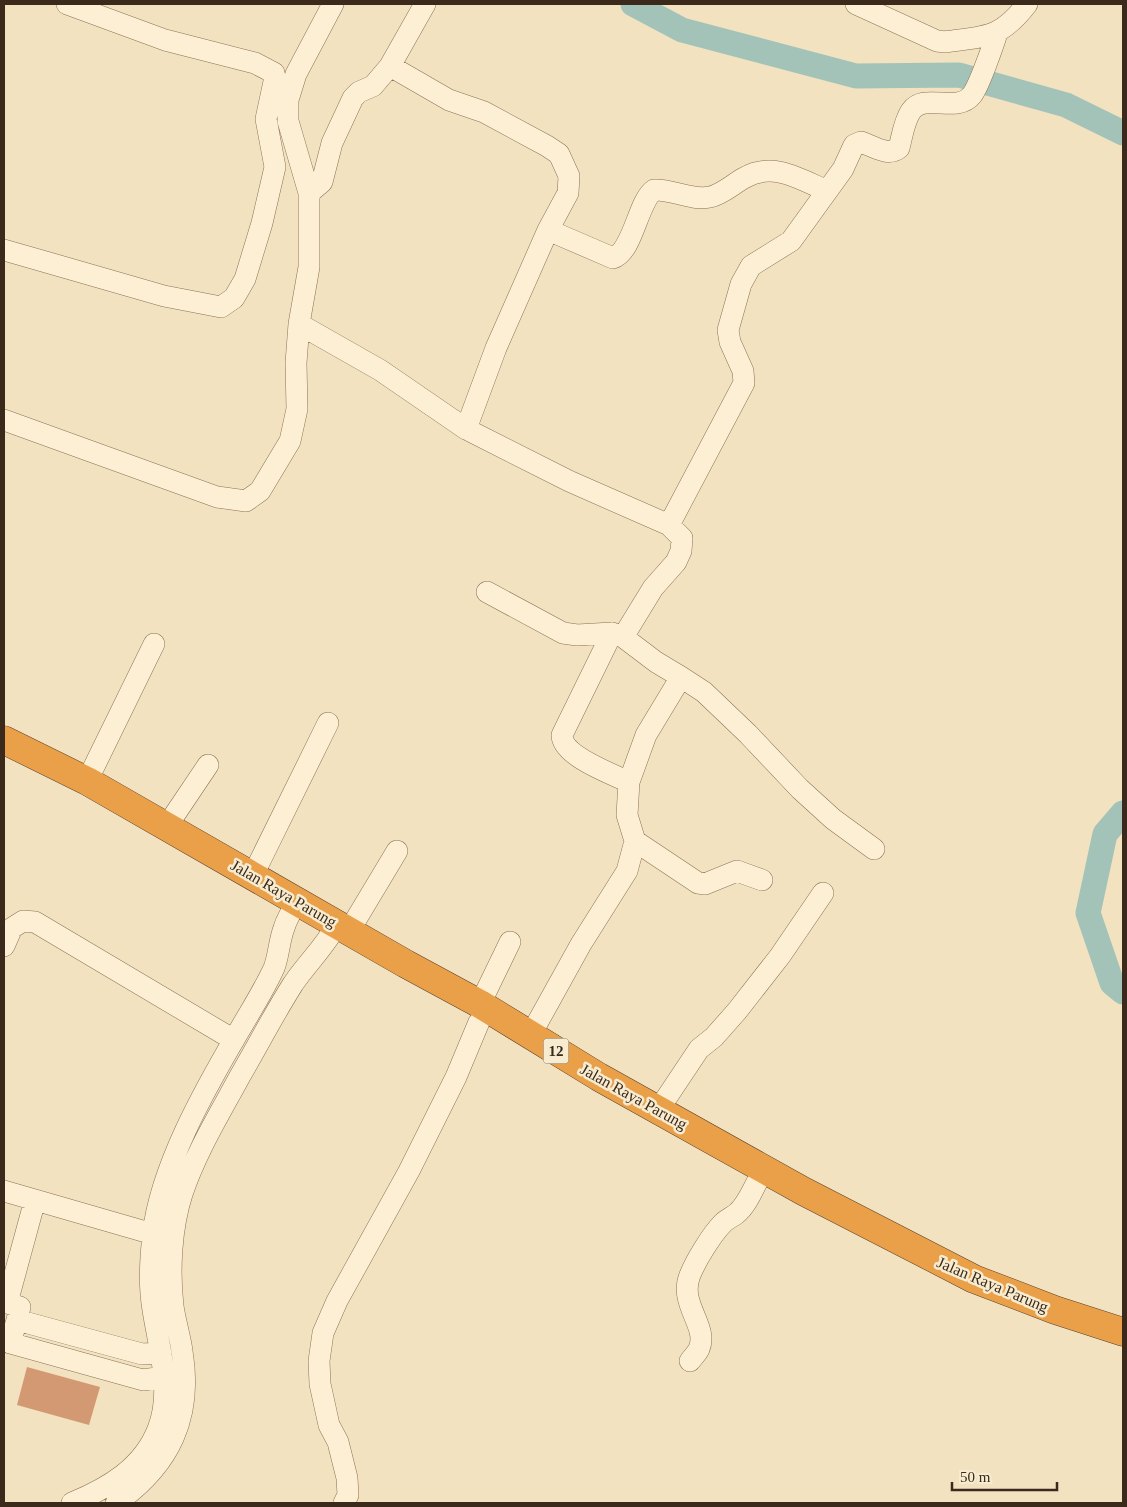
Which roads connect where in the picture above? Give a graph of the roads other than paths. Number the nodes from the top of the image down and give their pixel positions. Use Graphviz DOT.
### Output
graph roads {
  1 [pos="67,4"];
  2 [pos="333,4"];
  3 [pos="425,4"];
  4 [pos="856,4"];
  5 [pos="1026,4"];
  6 [pos="995,39"];
  7 [pos="390,66"];
  8 [pos="827,191"];
  9 [pos="309,193"];
  10 [pos="548,230"];
  11 [pos="4,250"];
  12 [pos="299,324"];
  13 [pos="4,420"];
  14 [pos="466,429"];
  15 [pos="669,525"];
  16 [pos="487,592"];
  17 [pos="618,635"];
  18 [pos="154,644"];
  19 [pos="681,677"];
  20 [pos="328,723"];
  21 [pos="4,740"];
  22 [pos="4,759"];
  23 [pos="208,765"];
  24 [pos="88,781"];
  25 [pos="628,782"];
  26 [pos="168,826"];
  27 [pos="635,841"];
  28 [pos="874,849"];
  29 [pos="397,850"];
  30 [pos="252,875"];
  31 [pos="762,880"];
  32 [pos="823,893"];
  33 [pos="293,908"];
  34 [pos="339,931"];
  35 [pos="510,942"];
  36 [pos="4,946"];
  37 [pos="278,955"];
  38 [pos="304,969"];
  39 [pos="265,985"];
  40 [pos="285,997"];
  41 [pos="479,1013"];
  42 [pos="530,1036"];
  43 [pos="234,1040"];
  44 [pos="659,1109"];
  45 [pos="690,1135"];
  46 [pos="757,1182"];
  47 [pos="161,1190"];
  48 [pos="4,1191"];
  49 [pos="181,1196"];
  50 [pos="35,1200"];
  51 [pos="153,1234"];
  52 [pos="17,1320"];
  53 [pos="1123,1332"];
  54 [pos="1123,1348"];
  55 [pos="162,1353"];
  56 [pos="690,1361"];
  57 [pos="175,1375"];
  58 [pos="72,1503"];
  59 [pos="116,1503"];
  60 [pos="344,1503"];
  1 -- 11 [label="street"];
  2 -- 9 [label="street"];
  3 -- 7 [label="street"];
  4 -- 6 [label="street"];
  5 -- 6 [label="street"];
  6 -- 8 [label="street"];
  7 -- 9 [label="street"];
  7 -- 10 [label="street"];
  8 -- 10 [label="street"];
  8 -- 15 [label="street"];
  9 -- 12 [label="street"];
  10 -- 14 [label="street"];
  12 -- 13 [label="street"];
  12 -- 14 [label="street"];
  14 -- 15 [label="street"];
  15 -- 17 [label="street"];
  16 -- 17 [label="street"];
  17 -- 19 [label="street"];
  17 -- 25 [label="street"];
  18 -- 24 [label="street"];
  19 -- 25 [label="street"];
  19 -- 28 [label="street"];
  20 -- 30 [label="street"];
  21 -- 24 [label="highway, Jalan Raya Parung / 12"];
  22 -- 33 [label="highway, Jalan Raya Parung / 12"];
  23 -- 26 [label="street"];
  24 -- 26 [label="highway, Jalan Raya Parung / 12"];
  25 -- 27 [label="street"];
  26 -- 30 [label="highway, Jalan Raya Parung / 12"];
  27 -- 31 [label="street"];
  27 -- 42 [label="street"];
  29 -- 34 [label="street"];
  30 -- 33 [label="highway, Jalan Raya Parung / 12"];
  32 -- 44 [label="street"];
  33 -- 34 [label="highway, Jalan Raya Parung / 12"];
  33 -- 37 [label="street"];
  34 -- 38 [label="street"];
  34 -- 41 [label="highway, Jalan Raya Parung / 12"];
  35 -- 41 [label="street"];
  36 -- 43 [label="street"];
  37 -- 38 [label="street"];
  37 -- 39 [label="street"];
  38 -- 40 [label="street"];
  39 -- 40 [label="street"];
  39 -- 43 [label="street"];
  40 -- 49 [label="street"];
  41 -- 42 [label="highway, Jalan Raya Parung / 12"];
  41 -- 45 [label="highway, Jalan Raya Parung / 12"];
  41 -- 60 [label="street"];
  42 -- 44 [label="highway, Jalan Raya Parung / 12"];
  43 -- 47 [label="street"];
  44 -- 45 [label="highway, Jalan Raya Parung / 12"];
  45 -- 46 [label="highway, Jalan Raya Parung / 12"];
  45 -- 53 [label="highway, Jalan Raya Parung / 12"];
  46 -- 54 [label="highway, Jalan Raya Parung / 12"];
  46 -- 56 [label="street"];
  47 -- 49 [label="street"];
  47 -- 51 [label="street"];
  48 -- 50 [label="street"];
  49 -- 57 [label="street"];
  50 -- 51 [label="street"];
  50 -- 52 [label="street"];
  51 -- 55 [label="street"];
  52 -- 55 [label="street"];
  52 -- 57 [label="street"];
  55 -- 57 [label="street"];
  57 -- 58 [label="street"];
  57 -- 59 [label="street"];
}
